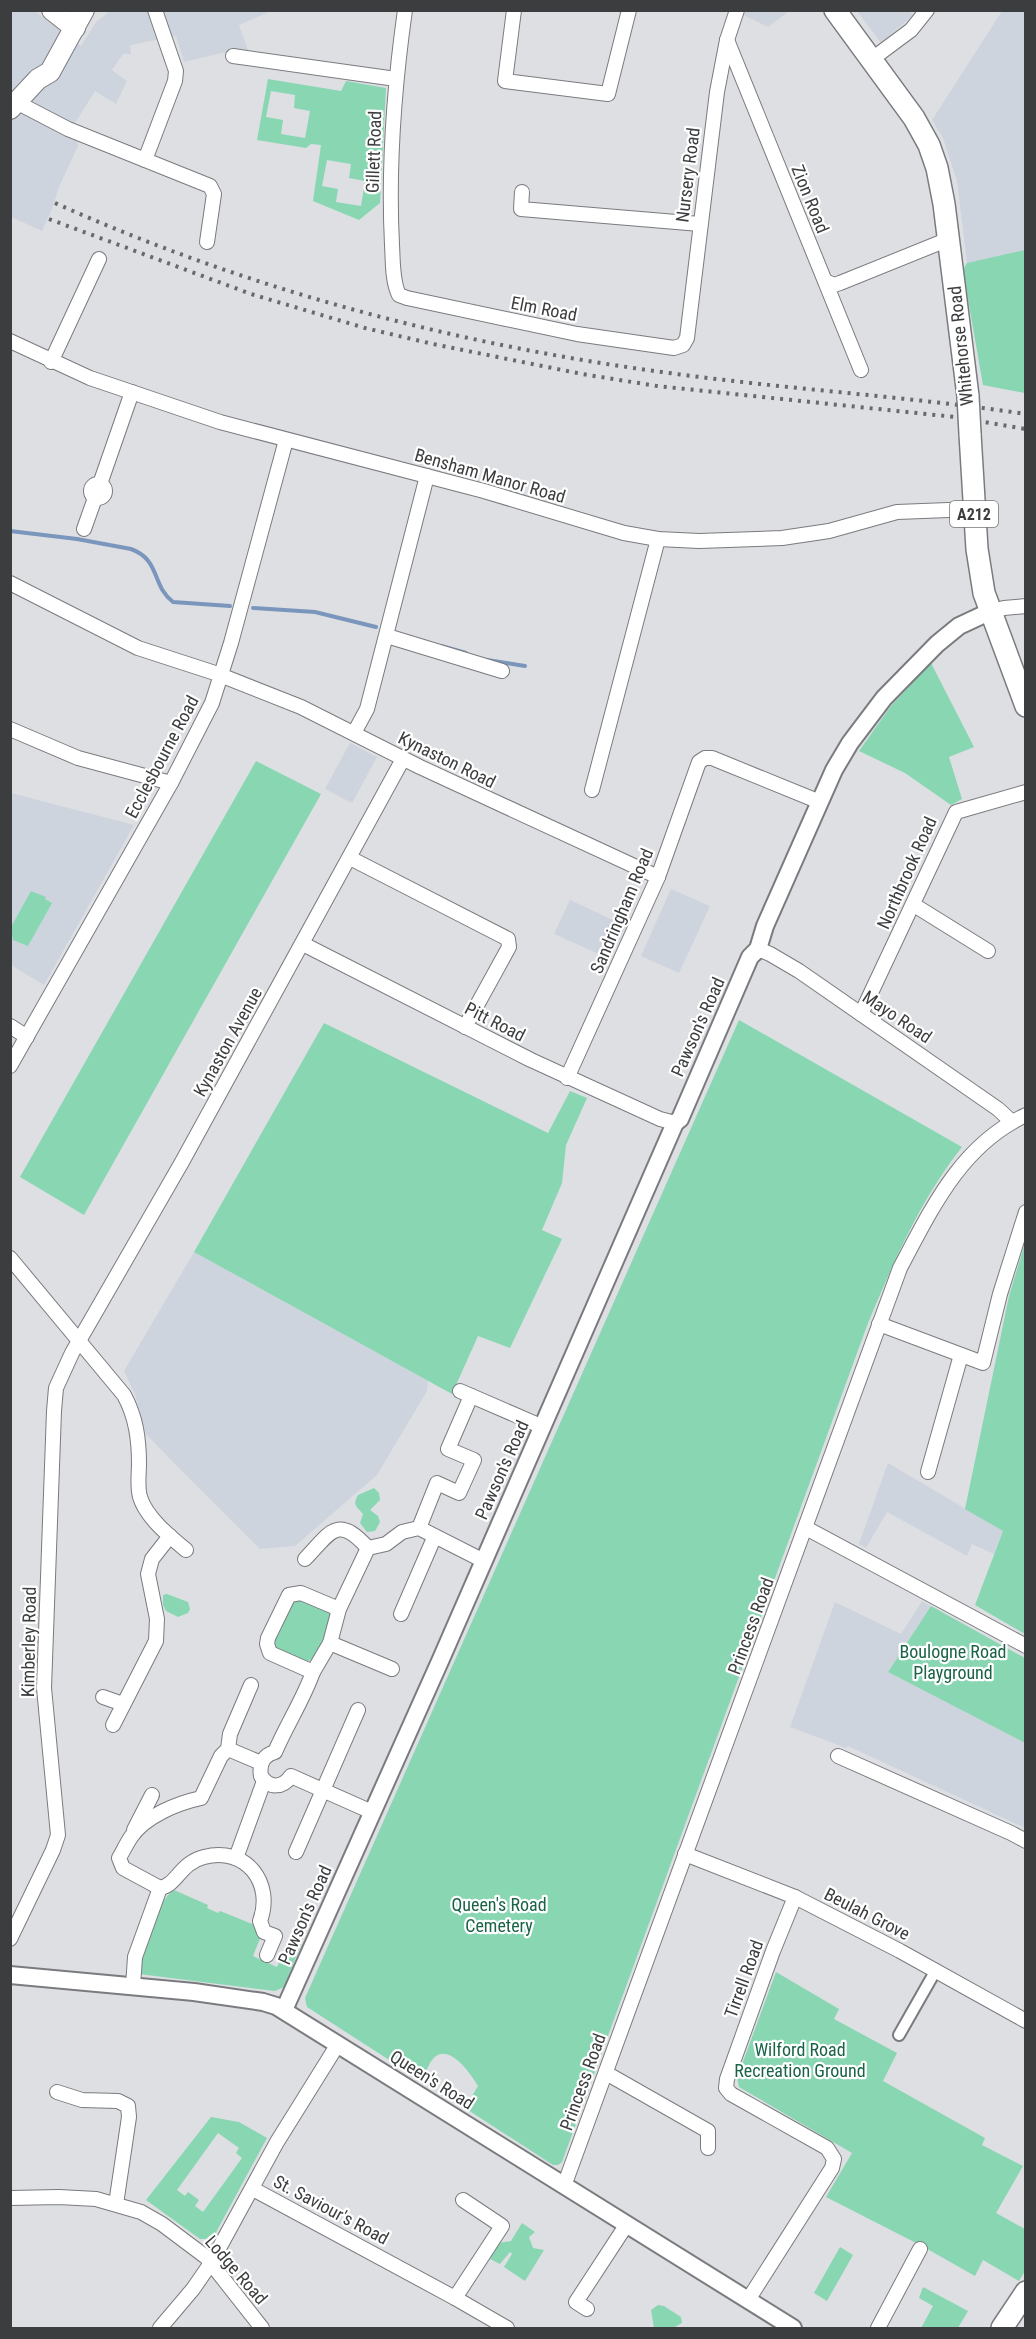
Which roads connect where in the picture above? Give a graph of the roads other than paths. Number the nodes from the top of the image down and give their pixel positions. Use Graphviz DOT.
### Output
graph roads {
  1 [pos="84,10"];
  2 [pos="155,10"];
  3 [pos="405,10"];
  4 [pos="514,10"];
  5 [pos="629,10"];
  6 [pos="737,10"];
  7 [pos="835,10"];
  8 [pos="927,10"];
  9 [pos="66,17"];
  10 [pos="727,40"];
  11 [pos="233,56"];
  12 [pos="872,59"];
  13 [pos="396,79"];
  14 [pos="14,106"];
  15 [pos="144,160"];
  16 [pos="522,192"];
  17 [pos="700,224"];
  18 [pos="949,239"];
  19 [pos="207,243"];
  20 [pos="99,259"];
  21 [pos="825,281"];
  22 [pos="399,295"];
  23 [pos="10,341"];
  24 [pos="683,345"];
  25 [pos="51,362"];
  26 [pos="861,370"];
  27 [pos="132,392"];
  28 [pos="286,440"];
  29 [pos="427,476"];
  30 [pos="974,509"];
  31 [pos="84,529"];
  32 [pos="658,538"];
  33 [pos="10,583"];
  34 [pos="1026,606"];
  35 [pos="989,612"];
  36 [pos="387,636"];
  37 [pos="502,671"];
  38 [pos="221,676"];
  39 [pos="1026,706"];
  40 [pos="10,729"];
  41 [pos="354,733"];
  42 [pos="404,759"];
  43 [pos="171,783"];
  44 [pos="592,790"];
  45 [pos="1026,792"];
  46 [pos="820,802"];
  47 [pos="350,858"];
  48 [pos="658,877"];
  49 [pos="914,905"];
  50 [pos="303,944"];
  51 [pos="758,949"];
  52 [pos="979,950"];
  53 [pos="861,1014"];
  54 [pos="10,1026"];
  55 [pos="465,1027"];
  56 [pos="27,1037"];
  57 [pos="10,1066"];
  58 [pos="567,1078"];
  59 [pos="1026,1115"];
  60 [pos="1012,1122"];
  61 [pos="675,1123"];
  62 [pos="1026,1212"];
  63 [pos="10,1258"];
  64 [pos="879,1324"];
  65 [pos="79,1340"];
  66 [pos="961,1355"];
  67 [pos="543,1427"];
  68 [pos="928,1472"];
  69 [pos="419,1528"];
  70 [pos="806,1528"];
  71 [pos="170,1536"];
  72 [pos="434,1538"];
  73 [pos="368,1548"];
  74 [pos="186,1550"];
  75 [pos="304,1559"];
  76 [pos="482,1560"];
  77 [pos="339,1609"];
  78 [pos="401,1614"];
  79 [pos="330,1643"];
  80 [pos="1026,1646"];
  81 [pos="392,1669"];
  82 [pos="313,1672"];
  83 [pos="251,1685"];
  84 [pos="103,1697"];
  85 [pos="123,1704"];
  86 [pos="358,1710"];
  87 [pos="113,1725"];
  88 [pos="228,1749"];
  89 [pos="838,1756"];
  90 [pos="261,1763"];
  91 [pos="264,1781"];
  92 [pos="322,1788"];
  93 [pos="152,1795"];
  94 [pos="372,1812"];
  95 [pos="132,1835"];
  96 [pos="1026,1841"];
  97 [pos="296,1852"];
  98 [pos="685,1854"];
  99 [pos="236,1858"];
  100 [pos="160,1888"];
  101 [pos="795,1897"];
  102 [pos="10,1939"];
  103 [pos="267,1955"];
  104 [pos="936,1970"];
  105 [pos="10,1975"];
  106 [pos="133,1986"];
  107 [pos="284,2010"];
  108 [pos="1026,2021"];
  109 [pos="899,2035"];
  110 [pos="338,2044"];
  111 [pos="606,2073"];
  112 [pos="57,2092"];
  113 [pos="708,2148"];
  114 [pos="564,2186"];
  115 [pos="253,2188"];
  116 [pos="10,2198"];
  117 [pos="463,2200"];
  118 [pos="116,2204"];
  119 [pos="627,2224"];
  120 [pos="920,2249"];
  121 [pos="211,2263"];
  122 [pos="1026,2292"];
  123 [pos="455,2298"];
  124 [pos="748,2300"];
  125 [pos="587,2309"];
  126 [pos="160,2328"];
  127 [pos="262,2328"];
  128 [pos="507,2328"];
  129 [pos="793,2328"];
  130 [pos="878,2328"];
  131 [pos="1002,2328"];
  1 -- 9 [label="main road"];
  2 -- 15 [label="street"];
  3 -- 13 [label="street, Gillett Road"];
  4 -- 5 [label="street"];
  6 -- 10 [label="street, Nursery Road"];
  7 -- 12 [label="main road, Whitehorse Road / A212"];
  8 -- 12 [label="street"];
  9 -- 14 [label="main road"];
  10 -- 17 [label="street, Nursery Road"];
  10 -- 21 [label="street, Zion Road"];
  11 -- 13 [label="street"];
  12 -- 18 [label="main road, Whitehorse Road / A212"];
  13 -- 22 [label="street, Gillett Road"];
  14 -- 15 [label="street"];
  15 -- 19 [label="street"];
  16 -- 17 [label="street"];
  17 -- 24 [label="street, Nursery Road"];
  18 -- 21 [label="street"];
  18 -- 30 [label="main road, Whitehorse Road / A212, bridge"];
  20 -- 25 [label="street"];
  21 -- 26 [label="street, Zion Road"];
  22 -- 24 [label="street, Elm Road"];
  23 -- 25 [label="street, Bensham Manor Road"];
  25 -- 27 [label="street, Bensham Manor Road"];
  27 -- 28 [label="street, Bensham Manor Road"];
  27 -- 31 [label="street"];
  28 -- 29 [label="street, Bensham Manor Road"];
  28 -- 38 [label="street, Ecclesbourne Road"];
  29 -- 32 [label="street, Bensham Manor Road"];
  29 -- 36 [label="street"];
  30 -- 32 [label="street, Bensham Manor Road"];
  30 -- 35 [label="main road, Whitehorse Road / A212"];
  32 -- 44 [label="street"];
  33 -- 38 [label="street, Kynaston Road"];
  34 -- 35 [label="street"];
  35 -- 39 [label="main road, Whitehorse Road / A212"];
  35 -- 46 [label="street"];
  36 -- 37 [label="street"];
  36 -- 41 [label="street"];
  38 -- 41 [label="street, Kynaston Road"];
  38 -- 43 [label="street, Ecclesbourne Road"];
  40 -- 43 [label="street"];
  41 -- 42 [label="street, Kynaston Road"];
  42 -- 47 [label="street, Kynaston Avenue"];
  42 -- 48 [label="street, Kynaston Road"];
  43 -- 56 [label="street, Ecclesbourne Road"];
  45 -- 49 [label="street, Northbrook Road"];
  46 -- 48 [label="street, Sandringham Road"];
  46 -- 51 [label="street, Pawson's Road"];
  47 -- 50 [label="street, Kynaston Avenue"];
  47 -- 55 [label="street"];
  48 -- 58 [label="street, Sandringham Road"];
  49 -- 52 [label="street"];
  49 -- 53 [label="street, Northbrook Road"];
  50 -- 55 [label="street, Pitt Road"];
  50 -- 65 [label="street, Kynaston Avenue"];
  51 -- 53 [label="street, Mayo Road"];
  51 -- 61 [label="street, Pawson's Road"];
  53 -- 60 [label="street, Mayo Road"];
  54 -- 56 [label="street"];
  55 -- 58 [label="street, Pitt Road"];
  56 -- 57 [label="street, Ecclesbourne Road"];
  58 -- 61 [label="street, Pitt Road"];
  59 -- 60 [label="street, Princess Road"];
  60 -- 64 [label="street, Princess Road"];
  61 -- 67 [label="street, Pawson's Road"];
  62 -- 66 [label="street"];
  63 -- 65 [label="street"];
  64 -- 66 [label="street"];
  64 -- 70 [label="street, Princess Road"];
  65 -- 71 [label="street"];
  65 -- 102 [label="street, Kimberley Road"];
  66 -- 68 [label="street"];
  67 -- 69 [label="street"];
  67 -- 76 [label="street, Pawson's Road"];
  69 -- 72 [label="street"];
  69 -- 73 [label="street"];
  70 -- 80 [label="street"];
  70 -- 98 [label="street, Princess Road"];
  71 -- 74 [label="street"];
  71 -- 85 [label="street"];
  72 -- 76 [label="street"];
  72 -- 78 [label="street"];
  73 -- 75 [label="street"];
  73 -- 77 [label="street"];
  76 -- 94 [label="street, Pawson's Road"];
  77 -- 79 [label="street"];
  77 -- 82 [label="street"];
  79 -- 81 [label="street"];
  79 -- 82 [label="street"];
  82 -- 90 [label="street"];
  83 -- 88 [label="street"];
  84 -- 85 [label="street"];
  85 -- 87 [label="street"];
  86 -- 92 [label="street"];
  88 -- 90 [label="street"];
  88 -- 95 [label="street"];
  89 -- 96 [label="street"];
  90 -- 91 [label="street"];
  91 -- 92 [label="street"];
  91 -- 99 [label="street"];
  92 -- 94 [label="street"];
  92 -- 97 [label="street"];
  93 -- 95 [label="street"];
  94 -- 107 [label="street, Pawson's Road"];
  95 -- 100 [label="street"];
  98 -- 101 [label="street, Beulah Grove"];
  98 -- 111 [label="street, Princess Road"];
  99 -- 100 [label="street"];
  99 -- 103 [label="street"];
  100 -- 106 [label="street"];
  101 -- 104 [label="street, Beulah Grove"];
  101 -- 124 [label="street, Tirrell Road"];
  104 -- 108 [label="street, Beulah Grove"];
  104 -- 109 [label="street"];
  105 -- 106 [label="street, Queen's Road"];
  106 -- 107 [label="street, Queen's Road"];
  107 -- 110 [label="street, Queen's Road"];
  110 -- 114 [label="street, Queen's Road"];
  110 -- 115 [label="street, St. Saviour's Road"];
  111 -- 113 [label="street"];
  111 -- 114 [label="street, Princess Road"];
  112 -- 118 [label="street"];
  114 -- 119 [label="street, Queen's Road"];
  115 -- 121 [label="street"];
  115 -- 123 [label="street, St. Saviour's Road"];
  116 -- 118 [label="street, Lodge Road"];
  117 -- 123 [label="street"];
  118 -- 121 [label="street, Lodge Road"];
  119 -- 124 [label="street, Queen's Road"];
  119 -- 125 [label="street"];
  120 -- 130 [label="street"];
  121 -- 126 [label="street"];
  121 -- 127 [label="street, Lodge Road"];
  122 -- 131 [label="main road"];
  123 -- 128 [label="street, St. Saviour's Road"];
  124 -- 129 [label="street, Queen's Road"];
}
